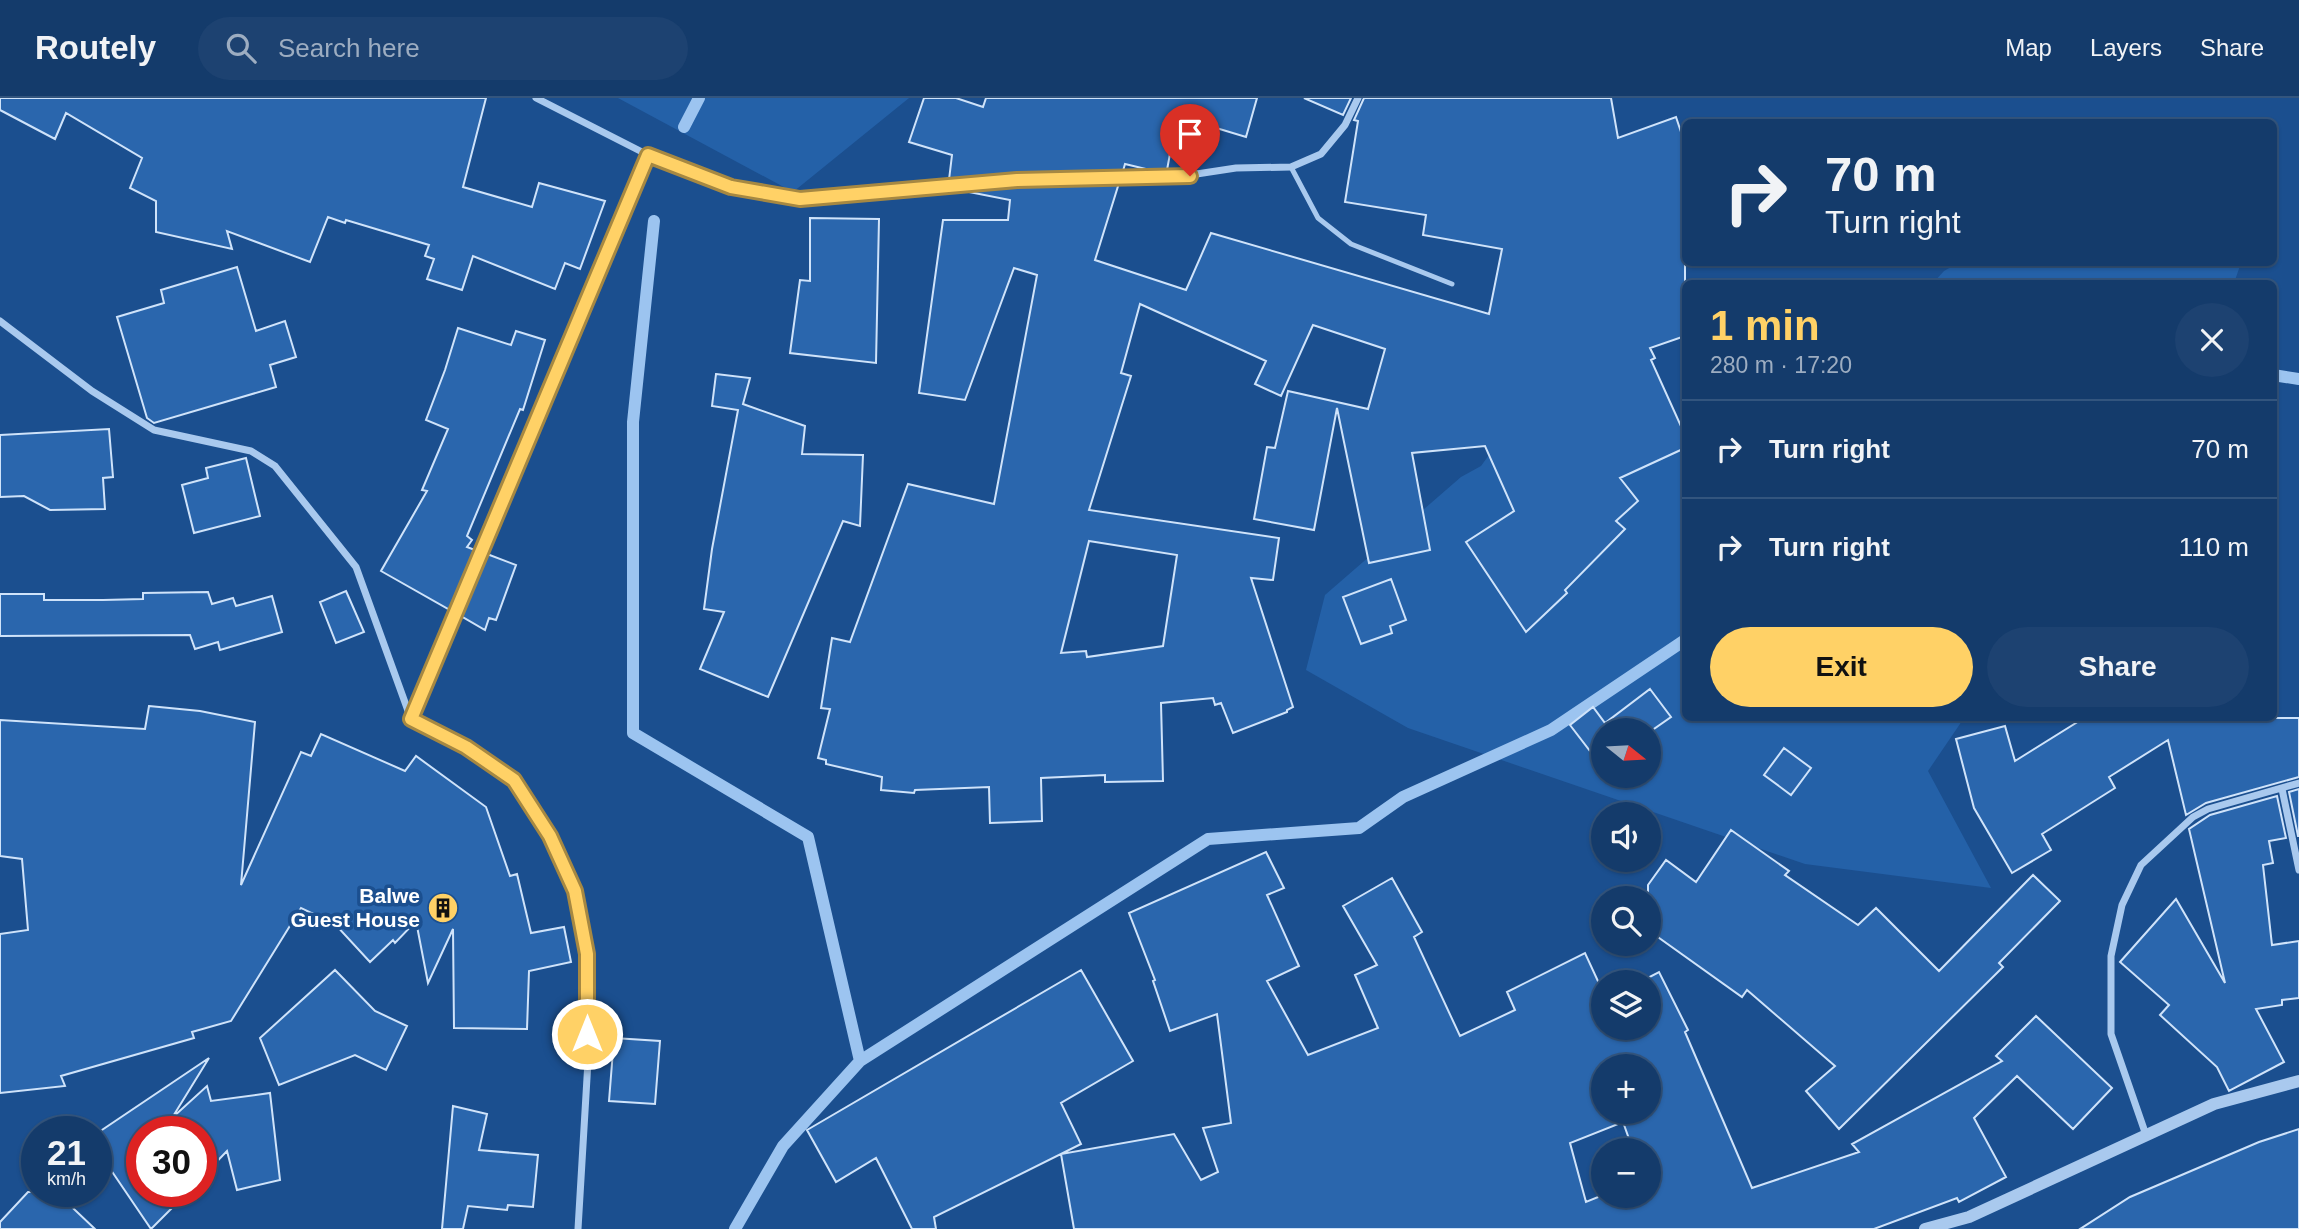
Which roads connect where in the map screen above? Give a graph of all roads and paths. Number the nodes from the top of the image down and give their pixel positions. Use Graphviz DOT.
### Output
graph roads {
  1 [pos="536,98"];
  2 [pos="1358,98"];
  3 [pos="648,155"];
  4 [pos="1291,167"];
  5 [pos="1452,284"];
  6 [pos="0,321"];
  7 [pos="411,719"];
  8 [pos="2299,783"];
  9 [pos="2282,789"];
  10 [pos="2299,870"];
  11 [pos="2299,1081"];
  12 [pos="2146,1135"];
  13 [pos="1948,1226"];
  14 [pos="578,1229"];
  15 [pos="1925,1229"];
  1 -- 3 [label="street"];
  2 -- 4 [label="street"];
  3 -- 4 [label="street"];
  3 -- 7 [label="street"];
  4 -- 5 [label="lane"];
  6 -- 7 [label="street"];
  7 -- 14 [label="street"];
  8 -- 9 [label="street"];
  9 -- 10 [label="street"];
  9 -- 12 [label="street"];
  11 -- 12 [label="street"];
  12 -- 13 [label="street"];
  13 -- 15 [label="street"];
}
